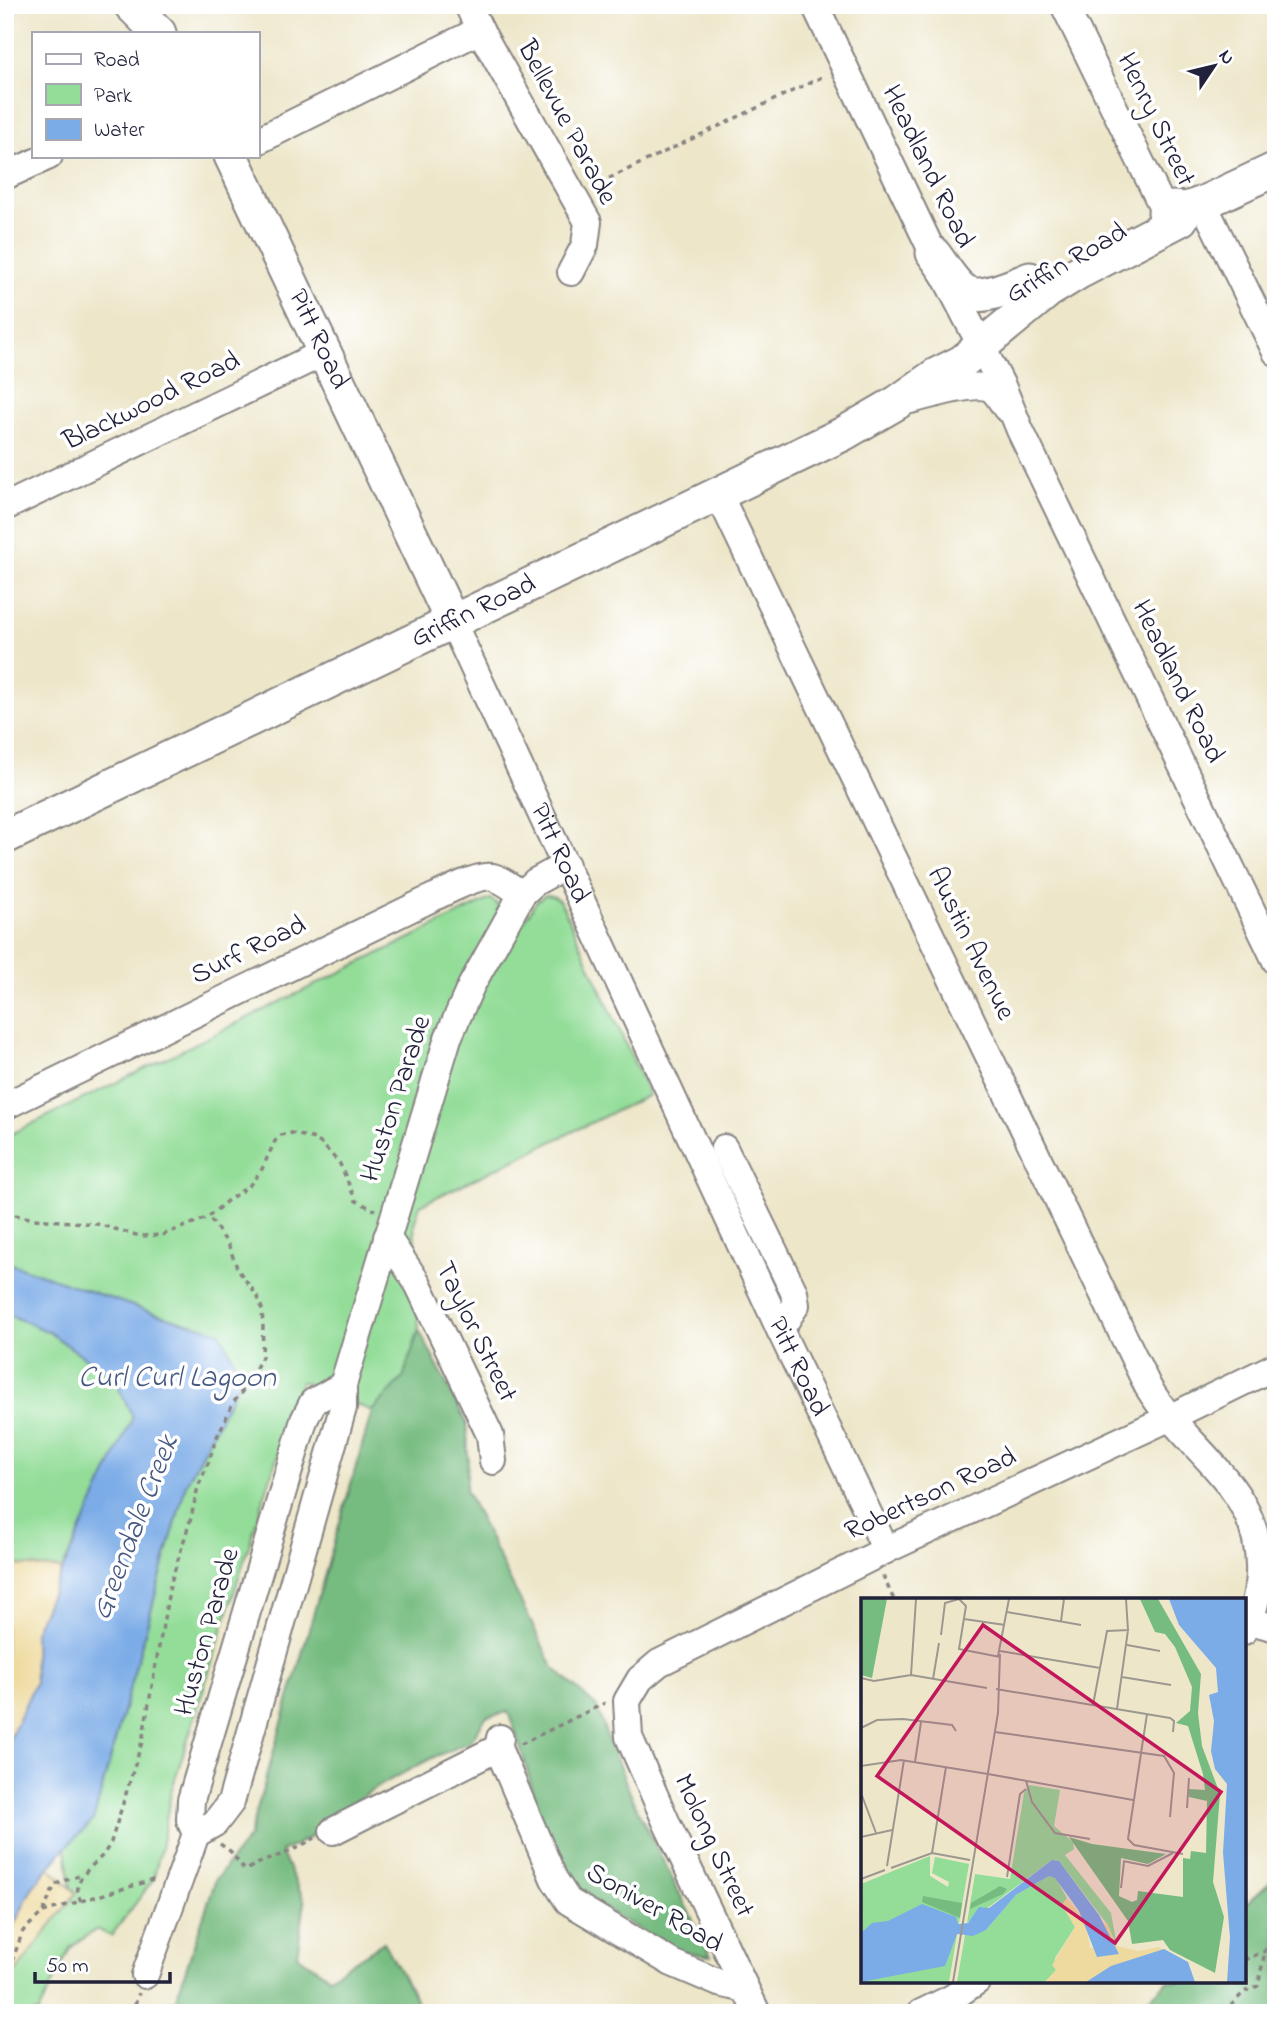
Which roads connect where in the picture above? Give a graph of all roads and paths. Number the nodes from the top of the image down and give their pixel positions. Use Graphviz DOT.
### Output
graph roads {
  1 [pos="131,5"];
  2 [pos="468,5"];
  3 [pos="815,5"];
  4 [pos="1064,5"];
  5 [pos="480,30"];
  6 [pos="158,32"];
  7 [pos="845,66"];
  8 [pos="259,140"];
  9 [pos="45,158"];
  10 [pos="232,158"];
  11 [pos="1276,169"];
  12 [pos="5,176"];
  13 [pos="573,195"];
  14 [pos="1181,212"];
  15 [pos="933,253"];
  16 [pos="571,272"];
  17 [pos="1030,279"];
  18 [pos="976,337"];
  19 [pos="325,352"];
  20 [pos="1276,352"];
  21 [pos="898,402"];
  22 [pos="1020,430"];
  23 [pos="719,495"];
  24 [pos="5,508"];
  25 [pos="452,621"];
  26 [pos="5,837"];
  27 [pos="566,865"];
  28 [pos="522,894"];
  29 [pos="1273,950"];
  30 [pos="5,1106"];
  31 [pos="724,1148"];
  32 [pos="374,1209"];
  33 [pos="5,1213"];
  34 [pos="208,1216"];
  35 [pos="387,1237"];
  36 [pos="780,1330"];
  37 [pos="1276,1366"];
  38 [pos="342,1385"];
  39 [pos="1169,1418"];
  40 [pos="493,1461"];
  41 [pos="880,1554"];
  42 [pos="893,1598"];
  43 [pos="1247,1626"];
  44 [pos="1276,1628"];
  45 [pos="619,1700"];
  46 [pos="507,1743"];
  47 [pos="196,1834"];
  48 [pos="322,1836"];
  49 [pos="230,1851"];
  50 [pos="83,1875"];
  51 [pos="153,1880"];
  52 [pos="81,1901"];
  53 [pos="43,1912"];
  54 [pos="1276,1939"];
  55 [pos="1265,1951"];
  56 [pos="1246,1958"];
  57 [pos="145,1975"];
  58 [pos="5,1980"];
  59 [pos="974,1983"];
  60 [pos="745,1989"];
  61 [pos="134,2007"];
  62 [pos="129,2013"];
  63 [pos="757,2013"];
  64 [pos="921,2013"];
  65 [pos="1224,2013"];
  1 -- 6 [label="main road"];
  2 -- 5 [label="street, Bellevue Parade"];
  3 -- 7 [label="street, Headland Road"];
  4 -- 14 [label="street, Henry Street"];
  5 -- 8 [label="street"];
  5 -- 13 [label="street, Bellevue Parade"];
  7 -- 13 [label="path"];
  7 -- 15 [label="street, Headland Road"];
  9 -- 12 [label="street"];
  10 -- 19 [label="main road, Pitt Road"];
  11 -- 14 [label="main road, Griffin Road"];
  13 -- 16 [label="street, Bellevue Parade"];
  14 -- 17 [label="main road, Griffin Road"];
  14 -- 18 [label="main road, Griffin Road"];
  14 -- 20 [label="street, Henry Street"];
  15 -- 17 [label="main road"];
  15 -- 18 [label="street, Headland Road"];
  17 -- 18 [label="main road, Griffin Road"];
  18 -- 21 [label="main road, Griffin Road"];
  18 -- 22 [label="street, Headland Road"];
  19 -- 24 [label="street, Blackwood Road"];
  19 -- 25 [label="main road, Pitt Road"];
  21 -- 22 [label="street, Headland Road"];
  21 -- 23 [label="main road, Griffin Road"];
  22 -- 29 [label="street, Headland Road"];
  23 -- 25 [label="main road, Griffin Road"];
  23 -- 39 [label="street, Austin Avenue"];
  25 -- 26 [label="main road, Griffin Road"];
  25 -- 27 [label="street, Pitt Road"];
  27 -- 28 [label="street, Huston Parade"];
  27 -- 36 [label="street, Pitt Road"];
  28 -- 30 [label="street, Surf Road"];
  28 -- 35 [label="street, Huston Parade"];
  31 -- 36 [label="street"];
  32 -- 34 [label="path"];
  33 -- 34 [label="path"];
  34 -- 50 [label="path"];
  35 -- 38 [label="street, Huston Parade"];
  35 -- 40 [label="street, Taylor Street"];
  36 -- 41 [label="street, Pitt Road"];
  37 -- 39 [label="street, Robertson Road"];
  38 -- 47 [label="street, Huston Parade"];
  38 -- 47 [label="street, Huston Parade"];
  39 -- 41 [label="street, Robertson Road"];
  39 -- 43 [label="street, Austin Avenue"];
  41 -- 42 [label="path"];
  41 -- 45 [label="street, Robertson Road"];
  43 -- 44 [label="street"];
  45 -- 46 [label="path"];
  45 -- 60 [label="street, Molong Street"];
  46 -- 48 [label="street"];
  46 -- 60 [label="street, Soniver Road"];
  47 -- 57 [label="street, Huston Parade"];
  48 -- 49 [label="path"];
  50 -- 52 [label="path"];
  50 -- 53 [label="path"];
  51 -- 52 [label="path"];
  52 -- 53 [label="path"];
  53 -- 58 [label="path"];
  54 -- 55 [label="path"];
  55 -- 56 [label="path"];
  55 -- 65 [label="path"];
  59 -- 64 [label="street"];
  60 -- 63 [label="street, Molong Street"];
  61 -- 62 [label="path"];
}
